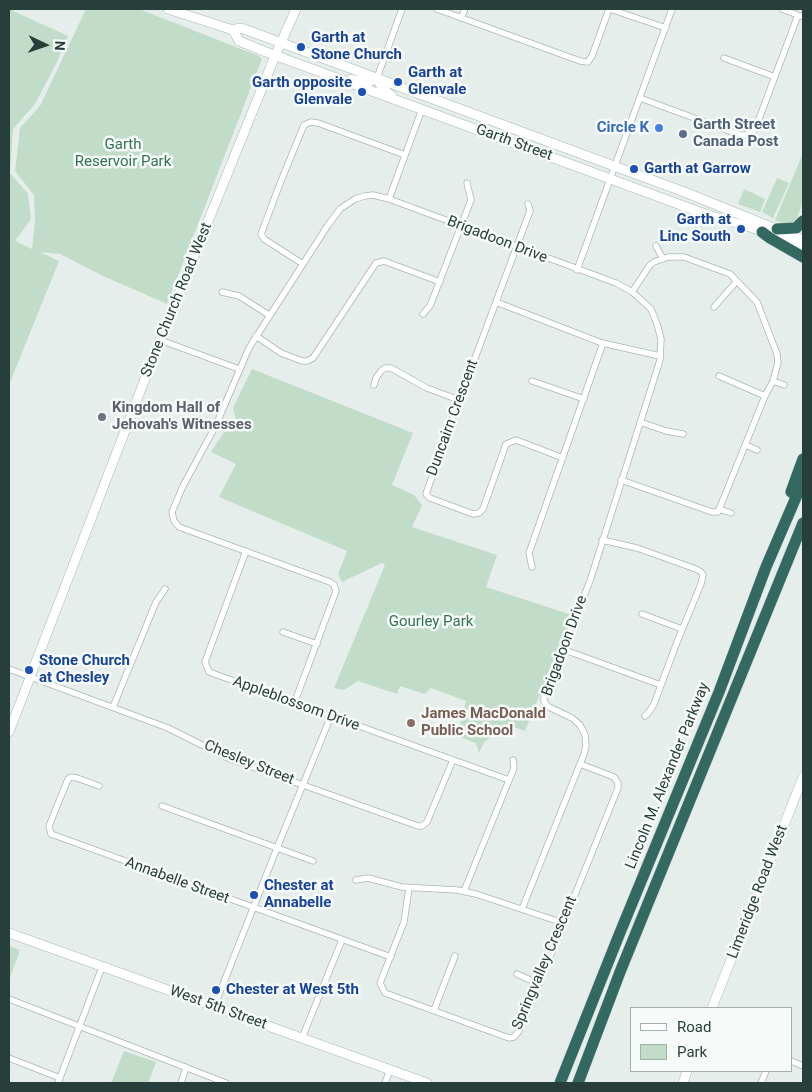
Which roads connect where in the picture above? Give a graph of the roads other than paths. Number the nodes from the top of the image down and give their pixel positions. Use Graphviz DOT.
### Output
graph roads {
  1 [pos="168,9"];
  2 [pos="296,9"];
  3 [pos="402,9"];
  4 [pos="437,9"];
  5 [pos="465,9"];
  6 [pos="609,9"];
  7 [pos="672,9"];
  8 [pos="782,9"];
  9 [pos="801,16"];
  10 [pos="462,18"];
  11 [pos="666,28"];
  12 [pos="233,30"];
  13 [pos="281,43"];
  14 [pos="275,56"];
  15 [pos="724,58"];
  16 [pos="311,69"];
  17 [pos="775,77"];
  18 [pos="376,78"];
  19 [pos="405,88"];
  20 [pos="640,98"];
  21 [pos="403,103"];
  22 [pos="448,105"];
  23 [pos="422,109"];
  24 [pos="405,155"];
  25 [pos="614,166"];
  26 [pos="609,178"];
  27 [pos="467,183"];
  28 [pos="687,193"];
  29 [pos="661,198"];
  30 [pos="389,199"];
  31 [pos="528,204"];
  32 [pos="803,221"];
  33 [pos="460,226"];
  34 [pos="778,229"];
  35 [pos="762,232"];
  36 [pos="803,240"];
  37 [pos="656,246"];
  38 [pos="803,246"];
  39 [pos="516,247"];
  40 [pos="803,257"];
  41 [pos="663,259"];
  42 [pos="302,264"];
  43 [pos="577,270"];
  44 [pos="737,281"];
  45 [pos="440,282"];
  46 [pos="222,292"];
  47 [pos="632,292"];
  48 [pos="496,302"];
  49 [pos="714,307"];
  50 [pos="423,314"];
  51 [pos="269,315"];
  52 [pos="256,336"];
  53 [pos="160,340"];
  54 [pos="603,343"];
  55 [pos="660,356"];
  56 [pos="239,369"];
  57 [pos="719,376"];
  58 [pos="532,381"];
  59 [pos="773,381"];
  60 [pos="374,385"];
  61 [pos="784,385"];
  62 [pos="765,396"];
  63 [pos="584,399"];
  64 [pos="459,400"];
  65 [pos="640,422"];
  66 [pos="683,434"];
  67 [pos="746,445"];
  68 [pos="757,450"];
  69 [pos="563,458"];
  70 [pos="803,459"];
  71 [pos="621,480"];
  72 [pos="803,481"];
  73 [pos="719,509"];
  74 [pos="731,514"];
  75 [pos="802,528"];
  76 [pos="602,540"];
  77 [pos="246,551"];
  78 [pos="532,567"];
  79 [pos="766,567"];
  80 [pos="165,589"];
  81 [pos="642,614"];
  82 [pos="682,629"];
  83 [pos="284,632"];
  84 [pos="317,644"];
  85 [pos="562,649"];
  86 [pos="9,670"];
  87 [pos="30,678"];
  88 [pos="661,685"];
  89 [pos="294,704"];
  90 [pos="113,707"];
  91 [pos="331,716"];
  92 [pos="645,716"];
  93 [pos="9,732"];
  94 [pos="452,760"];
  95 [pos="513,760"];
  96 [pos="580,764"];
  97 [pos="803,777"];
  98 [pos="509,780"];
  99 [pos="302,785"];
  100 [pos="99,786"];
  101 [pos="162,806"];
  102 [pos="277,848"];
  103 [pos="313,861"];
  104 [pos="356,880"];
  105 [pos="409,888"];
  106 [pos="464,891"];
  107 [pos="253,908"];
  108 [pos="522,909"];
  109 [pos="563,923"];
  110 [pos="9,933"];
  111 [pos="342,940"];
  112 [pos="455,956"];
  113 [pos="390,957"];
  114 [pos="102,967"];
  115 [pos="517,974"];
  116 [pos="539,984"];
  117 [pos="9,999"];
  118 [pos="214,1007"];
  119 [pos="712,1007"];
  120 [pos="434,1010"];
  121 [pos="80,1026"];
  122 [pos="302,1038"];
  123 [pos="9,1058"];
  124 [pos="186,1067"];
  125 [pos="390,1070"];
  126 [pos="59,1080"];
  127 [pos="181,1083"];
  128 [pos="226,1083"];
  129 [pos="385,1083"];
  130 [pos="426,1083"];
  131 [pos="560,1083"];
  132 [pos="578,1083"];
  1 -- 12 [label="main road, Garth Street"];
  2 -- 13 [label="main road, Stone Church Road West"];
  3 -- 18 [label="street"];
  4 -- 10 [label="street"];
  5 -- 10 [label="street"];
  6 -- 10 [label="street"];
  6 -- 11 [label="street"];
  7 -- 11 [label="street"];
  8 -- 9 [label="street"];
  9 -- 17 [label="street"];
  11 -- 20 [label="street"];
  12 -- 13 [label="main road, Garth Street"];
  12 -- 14 [label="main road, Garth Street"];
  13 -- 14 [label="main road, Stone Church Road West"];
  13 -- 18 [label="main road, Garth Street"];
  14 -- 16 [label="main road, Garth Street"];
  14 -- 53 [label="main road, Stone Church Road West"];
  15 -- 17 [label="street"];
  16 -- 18 [label="main road"];
  16 -- 21 [label="main road, Garth Street"];
  17 -- 20 [label="street"];
  18 -- 19 [label="main road, Garth Street"];
  18 -- 21 [label="main road"];
  19 -- 22 [label="main road, Garth Street"];
  19 -- 23 [label="main road"];
  20 -- 25 [label="street"];
  21 -- 23 [label="main road, Garth Street"];
  22 -- 23 [label="main road"];
  22 -- 25 [label="main road, Garth Street"];
  23 -- 24 [label="street"];
  23 -- 26 [label="main road, Garth Street"];
  24 -- 30 [label="street"];
  24 -- 42 [label="street"];
  25 -- 26 [label="street"];
  25 -- 28 [label="main road, Garth Street"];
  26 -- 29 [label="main road, Garth Street"];
  26 -- 43 [label="street"];
  27 -- 33 [label="street"];
  28 -- 29 [label="main road"];
  28 -- 34 [label="main road, Garth Street"];
  29 -- 35 [label="main road, Garth Street"];
  30 -- 33 [label="street, Brigadoon Drive"];
  30 -- 42 [label="street, Brigadoon Drive"];
  31 -- 39 [label="street, Duncairn Crescent"];
  32 -- 34 [label="highway"];
  33 -- 39 [label="street, Brigadoon Drive"];
  33 -- 45 [label="street"];
  34 -- 36 [label="main road, Garth Street"];
  35 -- 38 [label="main road, Garth Street"];
  35 -- 40 [label="highway"];
  37 -- 41 [label="street"];
  39 -- 43 [label="street, Brigadoon Drive"];
  39 -- 48 [label="street, Duncairn Crescent"];
  41 -- 44 [label="street"];
  41 -- 47 [label="street"];
  42 -- 51 [label="street, Brigadoon Drive"];
  43 -- 47 [label="street, Brigadoon Drive"];
  44 -- 49 [label="street"];
  44 -- 59 [label="street"];
  45 -- 50 [label="street"];
  45 -- 52 [label="street"];
  46 -- 51 [label="street"];
  47 -- 55 [label="street, Brigadoon Drive"];
  48 -- 54 [label="street"];
  48 -- 64 [label="street, Duncairn Crescent"];
  51 -- 52 [label="street, Brigadoon Drive"];
  52 -- 56 [label="street, Brigadoon Drive"];
  53 -- 56 [label="street"];
  53 -- 87 [label="main road, Stone Church Road West"];
  54 -- 55 [label="street"];
  54 -- 63 [label="street"];
  55 -- 65 [label="street, Brigadoon Drive"];
  56 -- 77 [label="street, Brigadoon Drive"];
  57 -- 62 [label="street"];
  58 -- 63 [label="street"];
  59 -- 61 [label="street"];
  59 -- 62 [label="street"];
  60 -- 64 [label="street"];
  62 -- 67 [label="street"];
  63 -- 69 [label="street"];
  64 -- 69 [label="street, Duncairn Crescent"];
  65 -- 66 [label="street"];
  65 -- 71 [label="street, Brigadoon Drive"];
  67 -- 68 [label="street"];
  67 -- 73 [label="street"];
  69 -- 78 [label="street"];
  70 -- 79 [label="highway"];
  71 -- 73 [label="street"];
  71 -- 76 [label="street, Brigadoon Drive"];
  72 -- 79 [label="highway, Lincoln M. Alexander Parkway"];
  73 -- 74 [label="street"];
  75 -- 132 [label="highway, Lincoln M. Alexander Parkway"];
  76 -- 82 [label="street"];
  76 -- 85 [label="street, Brigadoon Drive"];
  77 -- 84 [label="street, Brigadoon Drive"];
  77 -- 89 [label="street, Appleblossom Drive"];
  79 -- 131 [label="highway, Lincoln M. Alexander Parkway"];
  80 -- 90 [label="street"];
  81 -- 82 [label="street"];
  82 -- 88 [label="street"];
  83 -- 84 [label="street"];
  84 -- 89 [label="street, Brigadoon Drive"];
  85 -- 88 [label="street"];
  85 -- 96 [label="street, Brigadoon Drive"];
  86 -- 87 [label="street, Chesley Street"];
  87 -- 90 [label="street, Chesley Street"];
  87 -- 93 [label="main road, Stone Church Road West"];
  88 -- 92 [label="street"];
  89 -- 91 [label="street, Appleblossom Drive"];
  90 -- 99 [label="street, Chesley Street"];
  91 -- 94 [label="street, Appleblossom Drive"];
  91 -- 99 [label="street"];
  94 -- 98 [label="street, Appleblossom Drive"];
  94 -- 99 [label="street, Chesley Street"];
  95 -- 98 [label="street"];
  96 -- 108 [label="street, Brigadoon Drive"];
  96 -- 109 [label="street, Springvalley Crescent"];
  97 -- 119 [label="main road, Limeridge Road West"];
  98 -- 106 [label="street"];
  99 -- 102 [label="street"];
  100 -- 107 [label="street, Annabelle Street"];
  101 -- 102 [label="street"];
  102 -- 103 [label="street"];
  102 -- 107 [label="street"];
  104 -- 105 [label="street"];
  105 -- 106 [label="street"];
  105 -- 113 [label="street, Springvalley Crescent"];
  106 -- 108 [label="street"];
  107 -- 111 [label="street, Annabelle Street"];
  107 -- 118 [label="street"];
  108 -- 109 [label="street"];
  109 -- 116 [label="street, Springvalley Crescent"];
  110 -- 114 [label="main road, West 5th Street"];
  111 -- 113 [label="street, Annabelle Street"];
  111 -- 122 [label="street"];
  112 -- 120 [label="street"];
  113 -- 120 [label="street, Springvalley Crescent"];
  114 -- 118 [label="main road, West 5th Street"];
  114 -- 121 [label="street"];
  115 -- 116 [label="street"];
  116 -- 120 [label="street, Springvalley Crescent"];
  117 -- 121 [label="street"];
  118 -- 122 [label="main road, West 5th Street"];
  121 -- 124 [label="street"];
  121 -- 126 [label="street"];
  122 -- 125 [label="main road, West 5th Street"];
  123 -- 126 [label="street"];
  124 -- 127 [label="street"];
  124 -- 128 [label="street"];
  125 -- 129 [label="street"];
  125 -- 130 [label="main road, West 5th Street"];
}
